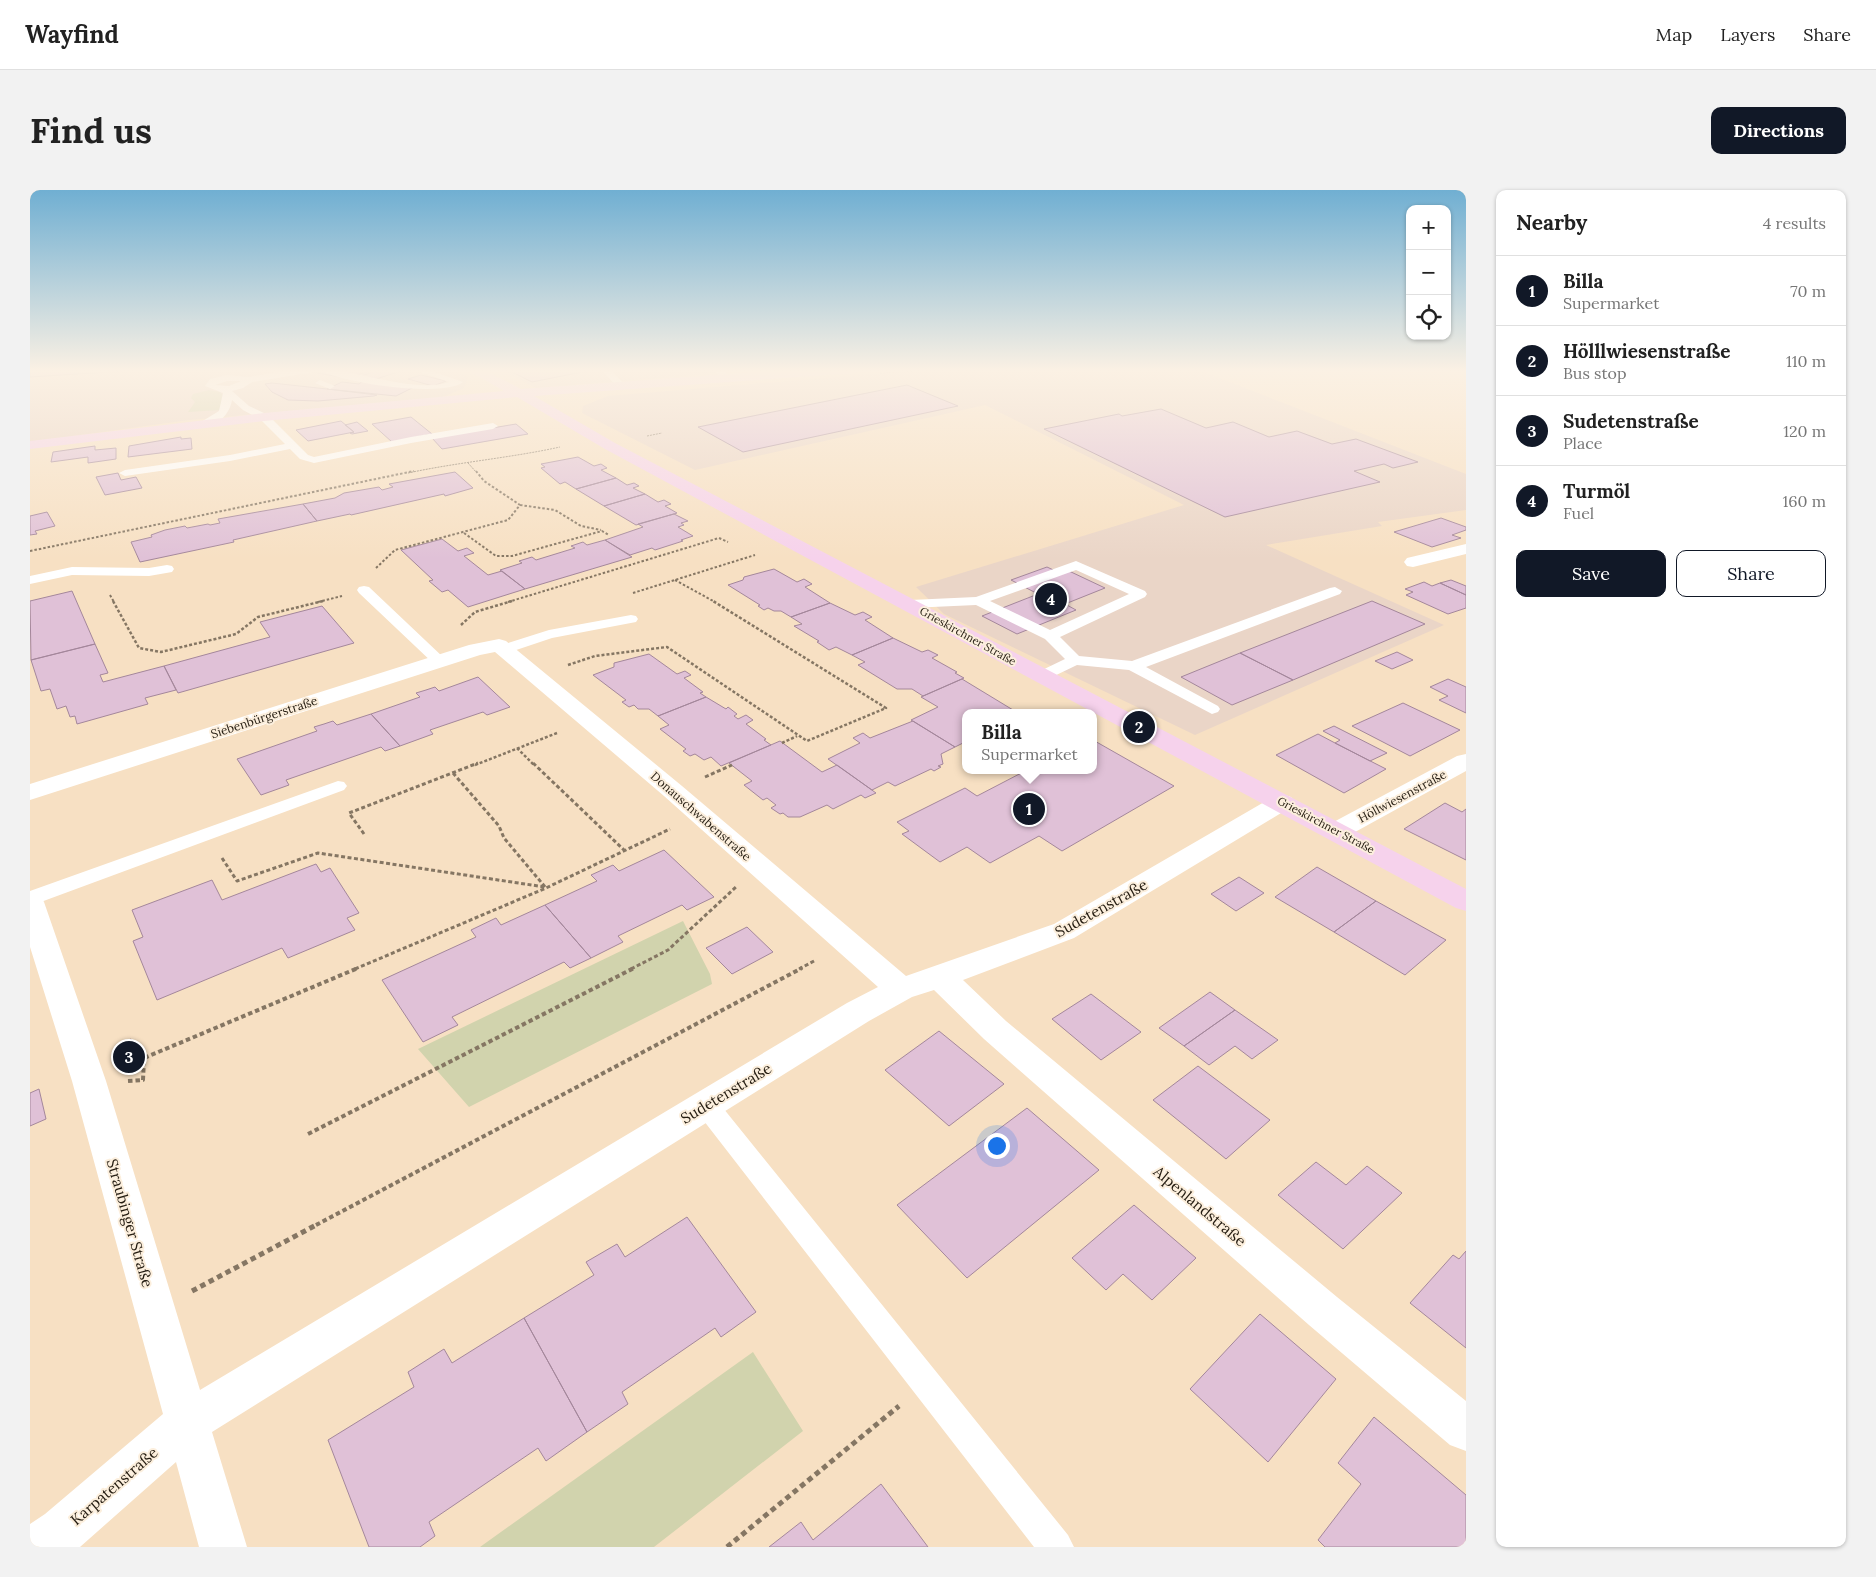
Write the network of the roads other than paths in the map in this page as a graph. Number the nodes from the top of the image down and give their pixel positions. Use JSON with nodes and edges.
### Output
{"nodes":[{"id":1,"x":136,"y":432,"type":"edge"},
{"id":2,"x":284,"y":432,"type":"edge"},
{"id":3,"x":456,"y":432,"type":"edge"},
{"id":4,"x":587,"y":432,"type":"edge"},
{"id":5,"x":30,"y":445,"type":"edge"},
{"id":6,"x":293,"y":445,"type":"junction"},
{"id":7,"x":125,"y":473,"type":"dead end"},
{"id":8,"x":1466,"y":549,"type":"edge"},
{"id":9,"x":1413,"y":562,"type":"dead end"},
{"id":10,"x":167,"y":569,"type":"dead end"},
{"id":11,"x":30,"y":580,"type":"edge"},
{"id":12,"x":1335,"y":591,"type":"dead end"},
{"id":13,"x":357,"y":592,"type":"road end"},
{"id":14,"x":978,"y":601,"type":"junction"},
{"id":15,"x":910,"y":604,"type":"junction"},
{"id":16,"x":631,"y":619,"type":"dead end"},
{"id":17,"x":1050,"y":636,"type":"junction"},
{"id":18,"x":493,"y":648,"type":"junction"},
{"id":19,"x":1075,"y":660,"type":"junction"},
{"id":20,"x":438,"y":661,"type":"junction"},
{"id":21,"x":1133,"y":666,"type":"junction"},
{"id":22,"x":1042,"y":676,"type":"junction"},
{"id":23,"x":1212,"y":709,"type":"dead end"},
{"id":24,"x":1466,"y":761,"type":"edge"},
{"id":25,"x":338,"y":786,"type":"dead end"},
{"id":26,"x":30,"y":792,"type":"edge"},
{"id":27,"x":1282,"y":802,"type":"junction"},
{"id":28,"x":1337,"y":831,"type":"junction"},
{"id":29,"x":30,"y":900,"type":"edge"},
{"id":30,"x":1466,"y":901,"type":"edge"},
{"id":31,"x":940,"y":977,"type":"junction"},
{"id":32,"x":901,"y":989,"type":"junction"},
{"id":33,"x":706,"y":1105,"type":"junction"},
{"id":34,"x":188,"y":1422,"type":"junction"},
{"id":35,"x":1466,"y":1429,"type":"edge"},
{"id":36,"x":38,"y":1547,"type":"edge"},
{"id":37,"x":223,"y":1547,"type":"edge"},
{"id":38,"x":1056,"y":1547,"type":"edge"}],
"edges":[{"from":1,"to":5,"type":"main road"},
{"from":2,"to":6,"type":"lane"},
{"from":3,"to":6,"type":"lane"},
{"from":4,"to":15,"type":"main road","name":"Grieskirchner Straße"},
{"from":6,"to":7,"type":"lane"},
{"from":8,"to":9,"type":"street"},
{"from":10,"to":11,"type":"lane"},
{"from":12,"to":21,"type":"lane"},
{"from":13,"to":20,"type":"lane"},
{"from":14,"to":15,"type":"lane"},
{"from":14,"to":17,"type":"lane"},
{"from":14,"to":17,"type":"lane"},
{"from":15,"to":22,"type":"main road","name":"Grieskirchner Straße"},
{"from":16,"to":18,"type":"lane"},
{"from":17,"to":19,"type":"lane"},
{"from":18,"to":20,"type":"street","name":"Siebenbürgerstraße"},
{"from":18,"to":32,"type":"street","name":"Donauschwabenstraße"},
{"from":19,"to":21,"type":"lane"},
{"from":19,"to":22,"type":"lane"},
{"from":20,"to":26,"type":"street","name":"Siebenbürgerstraße"},
{"from":21,"to":23,"type":"lane"},
{"from":22,"to":27,"type":"main road","name":"Grieskirchner Straße"},
{"from":24,"to":28,"type":"street","name":"Höllwiesenstraße"},
{"from":25,"to":29,"type":"lane"},
{"from":27,"to":28,"type":"main road","name":"Grieskirchner Straße"},
{"from":27,"to":31,"type":"street","name":"Sudetenstraße"},
{"from":28,"to":30,"type":"main road","name":"Grieskirchner Straße"},
{"from":29,"to":34,"type":"street","name":"Straubinger Straße"},
{"from":31,"to":32,"type":"street","name":"Sudetenstraße"},
{"from":31,"to":35,"type":"street","name":"Alpenlandstraße"},
{"from":32,"to":33,"type":"street","name":"Sudetenstraße"},
{"from":33,"to":34,"type":"street","name":"Sudetenstraße"},
{"from":33,"to":38,"type":"lane"},
{"from":34,"to":36,"type":"street","name":"Karpatenstraße"},
{"from":34,"to":37,"type":"street","name":"Straubinger Straße"}]}
